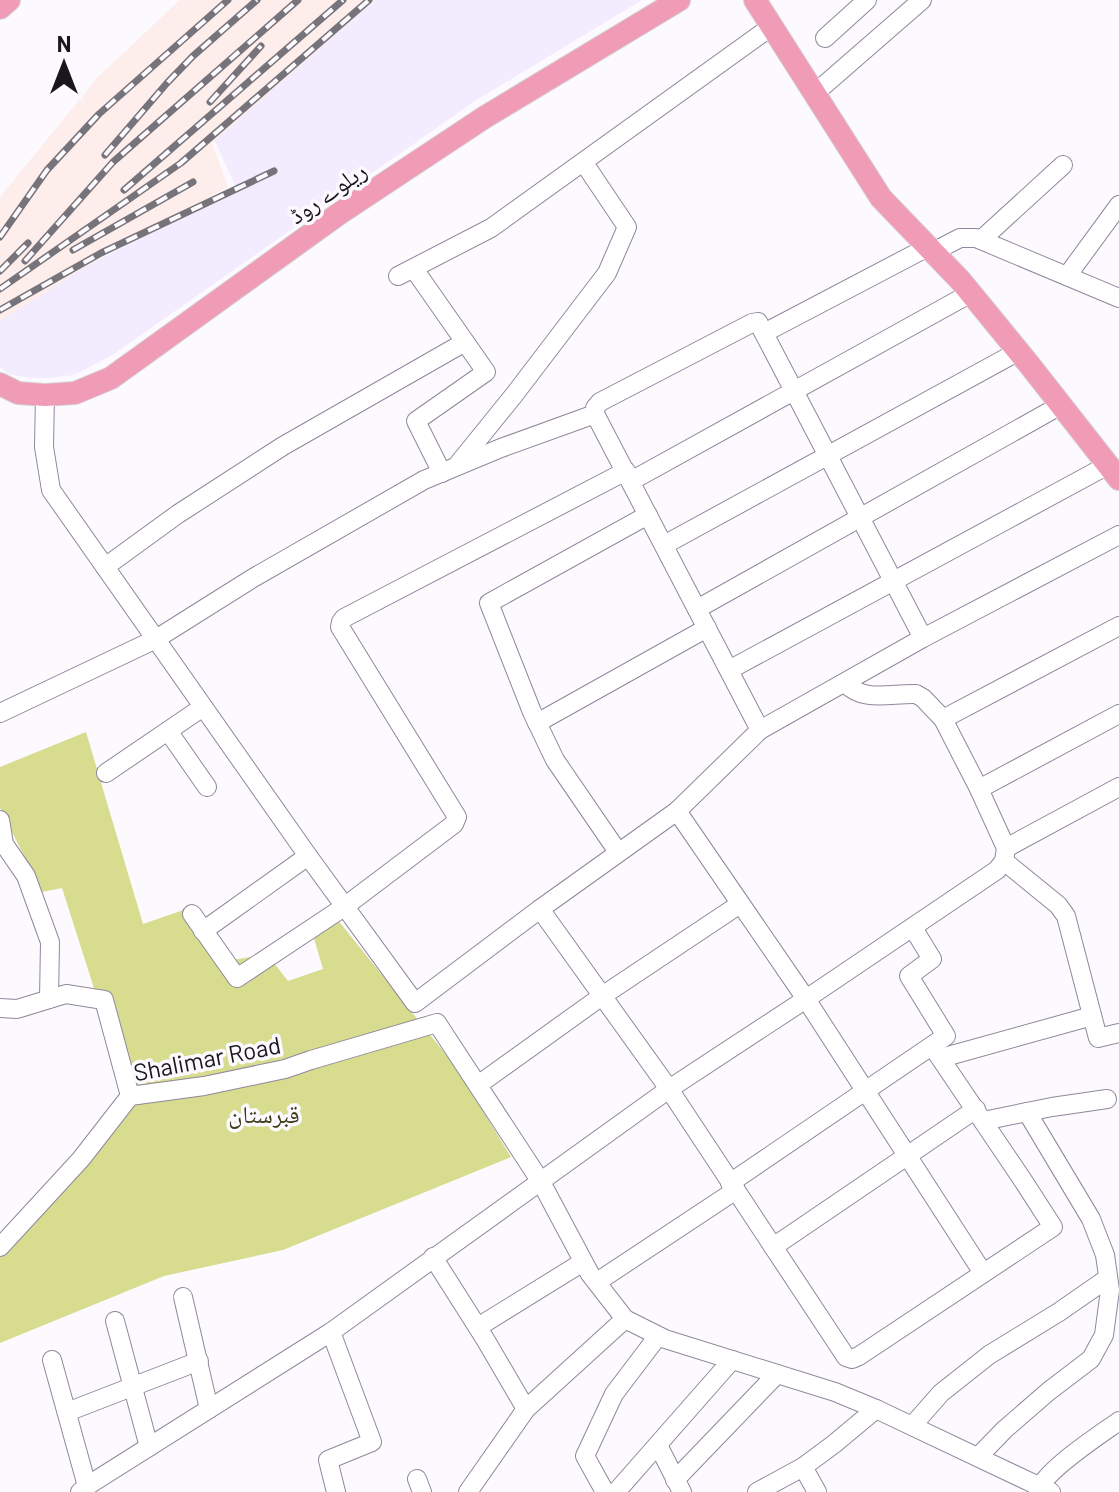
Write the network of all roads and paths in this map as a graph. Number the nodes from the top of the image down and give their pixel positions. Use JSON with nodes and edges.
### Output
{"nodes":[{"id":1,"x":9,"y":0,"type":"edge"},
{"id":2,"x":679,"y":0,"type":"edge"},
{"id":3,"x":755,"y":0,"type":"edge"},
{"id":4,"x":867,"y":0,"type":"edge"},
{"id":5,"x":914,"y":2,"type":"edge"},
{"id":6,"x":0,"y":8,"type":"edge"},
{"id":7,"x":772,"y":26,"type":"junction"},
{"id":8,"x":825,"y":38,"type":"dead end"},
{"id":9,"x":814,"y":94,"type":"junction"},
{"id":10,"x":584,"y":163,"type":"junction"},
{"id":11,"x":1063,"y":165,"type":"dead end"},
{"id":12,"x":1119,"y":205,"type":"edge"},
{"id":13,"x":981,"y":240,"type":"junction"},
{"id":14,"x":930,"y":250,"type":"junction"},
{"id":15,"x":1067,"y":276,"type":"junction"},
{"id":16,"x":971,"y":293,"type":"junction"},
{"id":17,"x":1119,"y":298,"type":"edge"},
{"id":18,"x":764,"y":333,"type":"junction"},
{"id":19,"x":465,"y":342,"type":"junction"},
{"id":20,"x":1019,"y":351,"type":"junction"},
{"id":21,"x":0,"y":384,"type":"edge"},
{"id":22,"x":794,"y":391,"type":"junction"},
{"id":23,"x":45,"y":395,"type":"junction"},
{"id":24,"x":1061,"y":405,"type":"junction"},
{"id":25,"x":595,"y":414,"type":"junction"},
{"id":26,"x":828,"y":456,"type":"junction"},
{"id":27,"x":449,"y":470,"type":"junction"},
{"id":28,"x":1114,"y":472,"type":"edge"},
{"id":29,"x":628,"y":476,"type":"junction"},
{"id":30,"x":648,"y":515,"type":"junction"},
{"id":31,"x":860,"y":518,"type":"junction"},
{"id":32,"x":1119,"y":535,"type":"edge"},
{"id":33,"x":664,"y":545,"type":"junction"},
{"id":34,"x":105,"y":567,"type":"junction"},
{"id":35,"x":893,"y":581,"type":"junction"},
{"id":36,"x":697,"y":609,"type":"junction"},
{"id":37,"x":1119,"y":626,"type":"edge"},
{"id":38,"x":707,"y":628,"type":"junction"},
{"id":39,"x":923,"y":638,"type":"junction"},
{"id":40,"x":156,"y":639,"type":"junction"},
{"id":41,"x":729,"y":670,"type":"junction"},
{"id":42,"x":845,"y":683,"type":"junction"},
{"id":43,"x":203,"y":707,"type":"junction"},
{"id":44,"x":0,"y":713,"type":"edge"},
{"id":45,"x":1119,"y":714,"type":"edge"},
{"id":46,"x":943,"y":719,"type":"junction"},
{"id":47,"x":537,"y":723,"type":"junction"},
{"id":48,"x":760,"y":730,"type":"junction"},
{"id":49,"x":168,"y":731,"type":"junction"},
{"id":50,"x":106,"y":773,"type":"dead end"},
{"id":51,"x":207,"y":787,"type":"dead end"},
{"id":52,"x":1119,"y":787,"type":"edge"},
{"id":53,"x":979,"y":789,"type":"junction"},
{"id":54,"x":677,"y":811,"type":"junction"},
{"id":55,"x":0,"y":820,"type":"edge"},
{"id":56,"x":618,"y":852,"type":"junction"},
{"id":57,"x":1005,"y":855,"type":"junction"},
{"id":58,"x":308,"y":856,"type":"junction"},
{"id":59,"x":740,"y":904,"type":"junction"},
{"id":60,"x":344,"y":907,"type":"junction"},
{"id":61,"x":540,"y":909,"type":"junction"},
{"id":62,"x":192,"y":914,"type":"dead end"},
{"id":63,"x":913,"y":928,"type":"junction"},
{"id":64,"x":203,"y":931,"type":"junction"},
{"id":65,"x":602,"y":996,"type":"junction"},
{"id":66,"x":49,"y":999,"type":"junction"},
{"id":67,"x":806,"y":999,"type":"junction"},
{"id":68,"x":0,"y":1008,"type":"edge"},
{"id":69,"x":1092,"y":1016,"type":"junction"},
{"id":70,"x":1119,"y":1033,"type":"edge"},
{"id":71,"x":936,"y":1052,"type":"junction"},
{"id":72,"x":478,"y":1085,"type":"junction"},
{"id":73,"x":669,"y":1089,"type":"junction"},
{"id":74,"x":866,"y":1091,"type":"junction"},
{"id":75,"x":130,"y":1096,"type":"junction"},
{"id":76,"x":1107,"y":1099,"type":"dead end"},
{"id":77,"x":1027,"y":1112,"type":"junction"},
{"id":78,"x":980,"y":1115,"type":"junction"},
{"id":79,"x":907,"y":1155,"type":"junction"},
{"id":80,"x":541,"y":1182,"type":"junction"},
{"id":81,"x":733,"y":1186,"type":"junction"},
{"id":82,"x":0,"y":1247,"type":"edge"},
{"id":83,"x":773,"y":1247,"type":"junction"},
{"id":84,"x":433,"y":1257,"type":"junction"},
{"id":85,"x":583,"y":1262,"type":"junction"},
{"id":86,"x":983,"y":1273,"type":"junction"},
{"id":87,"x":1108,"y":1278,"type":"junction"},
{"id":88,"x":597,"y":1282,"type":"junction"},
{"id":89,"x":183,"y":1297,"type":"dead end"},
{"id":90,"x":625,"y":1319,"type":"junction"},
{"id":91,"x":115,"y":1321,"type":"dead end"},
{"id":92,"x":478,"y":1327,"type":"junction"},
{"id":93,"x":331,"y":1332,"type":"junction"},
{"id":94,"x":658,"y":1336,"type":"junction"},
{"id":95,"x":52,"y":1360,"type":"dead end"},
{"id":96,"x":732,"y":1360,"type":"junction"},
{"id":97,"x":199,"y":1361,"type":"junction"},
{"id":98,"x":777,"y":1374,"type":"junction"},
{"id":99,"x":133,"y":1386,"type":"junction"},
{"id":100,"x":209,"y":1409,"type":"junction"},
{"id":101,"x":526,"y":1409,"type":"junction"},
{"id":102,"x":876,"y":1409,"type":"junction"},
{"id":103,"x":67,"y":1412,"type":"junction"},
{"id":104,"x":912,"y":1426,"type":"junction"},
{"id":105,"x":1115,"y":1430,"type":"edge"},
{"id":106,"x":658,"y":1445,"type":"junction"},
{"id":107,"x":149,"y":1447,"type":"junction"},
{"id":108,"x":978,"y":1457,"type":"junction"},
{"id":109,"x":803,"y":1467,"type":"junction"},
{"id":110,"x":678,"y":1486,"type":"edge"},
{"id":111,"x":83,"y":1489,"type":"edge"},
{"id":112,"x":1043,"y":1490,"type":"edge"},
{"id":113,"x":336,"y":1492,"type":"edge"},
{"id":114,"x":468,"y":1492,"type":"edge"},
{"id":115,"x":605,"y":1492,"type":"edge"},
{"id":116,"x":616,"y":1492,"type":"edge"},
{"id":117,"x":757,"y":1492,"type":"edge"},
{"id":118,"x":817,"y":1492,"type":"edge"}],
"edges":[{"from":1,"to":6,"type":"main road"},
{"from":2,"to":23,"type":"main road","name":"ریلوے روڈ"},
{"from":3,"to":7,"type":"main road"},
{"from":4,"to":8,"type":"street"},
{"from":5,"to":9,"type":"street"},
{"from":7,"to":9,"type":"main road"},
{"from":7,"to":10,"type":"street"},
{"from":9,"to":14,"type":"main road"},
{"from":10,"to":19,"type":"street"},
{"from":10,"to":27,"type":"street"},
{"from":11,"to":13,"type":"street"},
{"from":12,"to":15,"type":"street"},
{"from":13,"to":14,"type":"street"},
{"from":13,"to":15,"type":"street"},
{"from":14,"to":16,"type":"main road"},
{"from":14,"to":18,"type":"street"},
{"from":15,"to":17,"type":"street"},
{"from":16,"to":20,"type":"main road"},
{"from":16,"to":22,"type":"street"},
{"from":18,"to":22,"type":"street"},
{"from":18,"to":25,"type":"street"},
{"from":19,"to":27,"type":"street"},
{"from":19,"to":34,"type":"street"},
{"from":20,"to":24,"type":"main road"},
{"from":20,"to":26,"type":"street"},
{"from":21,"to":23,"type":"main road","name":"ریلوے روڈ"},
{"from":22,"to":26,"type":"street"},
{"from":22,"to":29,"type":"street"},
{"from":23,"to":34,"type":"street"},
{"from":24,"to":28,"type":"main road"},
{"from":24,"to":31,"type":"street"},
{"from":25,"to":27,"type":"street"},
{"from":25,"to":29,"type":"street"},
{"from":26,"to":31,"type":"street"},
{"from":26,"to":33,"type":"street"},
{"from":27,"to":40,"type":"street"},
{"from":28,"to":35,"type":"street"},
{"from":29,"to":30,"type":"street"},
{"from":29,"to":60,"type":"street"},
{"from":30,"to":33,"type":"street"},
{"from":30,"to":47,"type":"street"},
{"from":31,"to":35,"type":"street"},
{"from":31,"to":36,"type":"street"},
{"from":32,"to":39,"type":"street"},
{"from":33,"to":36,"type":"street"},
{"from":34,"to":40,"type":"street"},
{"from":35,"to":39,"type":"street"},
{"from":35,"to":41,"type":"street"},
{"from":36,"to":38,"type":"street"},
{"from":37,"to":46,"type":"street"},
{"from":38,"to":41,"type":"street"},
{"from":38,"to":47,"type":"street"},
{"from":39,"to":42,"type":"street"},
{"from":40,"to":43,"type":"street"},
{"from":40,"to":44,"type":"street"},
{"from":41,"to":48,"type":"street"},
{"from":42,"to":46,"type":"street"},
{"from":42,"to":48,"type":"street"},
{"from":43,"to":49,"type":"street"},
{"from":43,"to":58,"type":"street"},
{"from":45,"to":53,"type":"street"},
{"from":46,"to":53,"type":"street"},
{"from":47,"to":56,"type":"street"},
{"from":48,"to":54,"type":"street"},
{"from":49,"to":50,"type":"street"},
{"from":49,"to":51,"type":"street"},
{"from":52,"to":57,"type":"street"},
{"from":53,"to":57,"type":"street"},
{"from":54,"to":56,"type":"street"},
{"from":54,"to":59,"type":"street"},
{"from":55,"to":66,"type":"street"},
{"from":56,"to":61,"type":"street"},
{"from":57,"to":63,"type":"street"},
{"from":57,"to":69,"type":"street"},
{"from":58,"to":60,"type":"street"},
{"from":58,"to":64,"type":"street"},
{"from":59,"to":65,"type":"street"},
{"from":59,"to":67,"type":"street"},
{"from":60,"to":61,"type":"street"},
{"from":60,"to":64,"type":"street"},
{"from":61,"to":65,"type":"street"},
{"from":62,"to":64,"type":"street"},
{"from":63,"to":67,"type":"street"},
{"from":63,"to":71,"type":"street"},
{"from":65,"to":72,"type":"street"},
{"from":65,"to":73,"type":"street"},
{"from":66,"to":68,"type":"street"},
{"from":66,"to":75,"type":"street"},
{"from":67,"to":73,"type":"street"},
{"from":67,"to":74,"type":"street"},
{"from":69,"to":70,"type":"street"},
{"from":69,"to":71,"type":"street"},
{"from":71,"to":74,"type":"street"},
{"from":71,"to":78,"type":"street"},
{"from":72,"to":75,"type":"street","name":"Shalimar Road"},
{"from":72,"to":80,"type":"street"},
{"from":73,"to":80,"type":"street"},
{"from":73,"to":81,"type":"street"},
{"from":74,"to":79,"type":"street"},
{"from":74,"to":81,"type":"street"},
{"from":75,"to":82,"type":"street","name":"Shalimar Road"},
{"from":76,"to":77,"type":"street"},
{"from":77,"to":78,"type":"street"},
{"from":77,"to":87,"type":"street"},
{"from":78,"to":79,"type":"street"},
{"from":78,"to":86,"type":"street"},
{"from":79,"to":83,"type":"street"},
{"from":79,"to":86,"type":"street"},
{"from":80,"to":84,"type":"street"},
{"from":80,"to":85,"type":"street"},
{"from":81,"to":83,"type":"street"},
{"from":81,"to":88,"type":"street"},
{"from":83,"to":86,"type":"street"},
{"from":84,"to":92,"type":"street"},
{"from":84,"to":93,"type":"street"},
{"from":85,"to":88,"type":"street"},
{"from":85,"to":92,"type":"street"},
{"from":87,"to":104,"type":"street"},
{"from":87,"to":108,"type":"street"},
{"from":88,"to":90,"type":"street"},
{"from":89,"to":97,"type":"street"},
{"from":90,"to":94,"type":"street"},
{"from":90,"to":101,"type":"street"},
{"from":91,"to":99,"type":"street"},
{"from":92,"to":101,"type":"street"},
{"from":93,"to":100,"type":"street"},
{"from":93,"to":113,"type":"street"},
{"from":94,"to":96,"type":"street"},
{"from":94,"to":115,"type":"street"},
{"from":95,"to":103,"type":"street"},
{"from":96,"to":98,"type":"street"},
{"from":96,"to":106,"type":"street"},
{"from":97,"to":99,"type":"street"},
{"from":97,"to":100,"type":"street"},
{"from":98,"to":102,"type":"street"},
{"from":98,"to":110,"type":"street"},
{"from":99,"to":103,"type":"street"},
{"from":99,"to":107,"type":"street"},
{"from":100,"to":107,"type":"street"},
{"from":101,"to":114,"type":"street"},
{"from":102,"to":104,"type":"street"},
{"from":102,"to":109,"type":"street"},
{"from":103,"to":111,"type":"street"},
{"from":104,"to":108,"type":"street"},
{"from":105,"to":112,"type":"street"},
{"from":106,"to":110,"type":"street"},
{"from":106,"to":116,"type":"street"},
{"from":107,"to":111,"type":"street"},
{"from":108,"to":112,"type":"street"},
{"from":109,"to":117,"type":"street"},
{"from":109,"to":118,"type":"street"}]}
